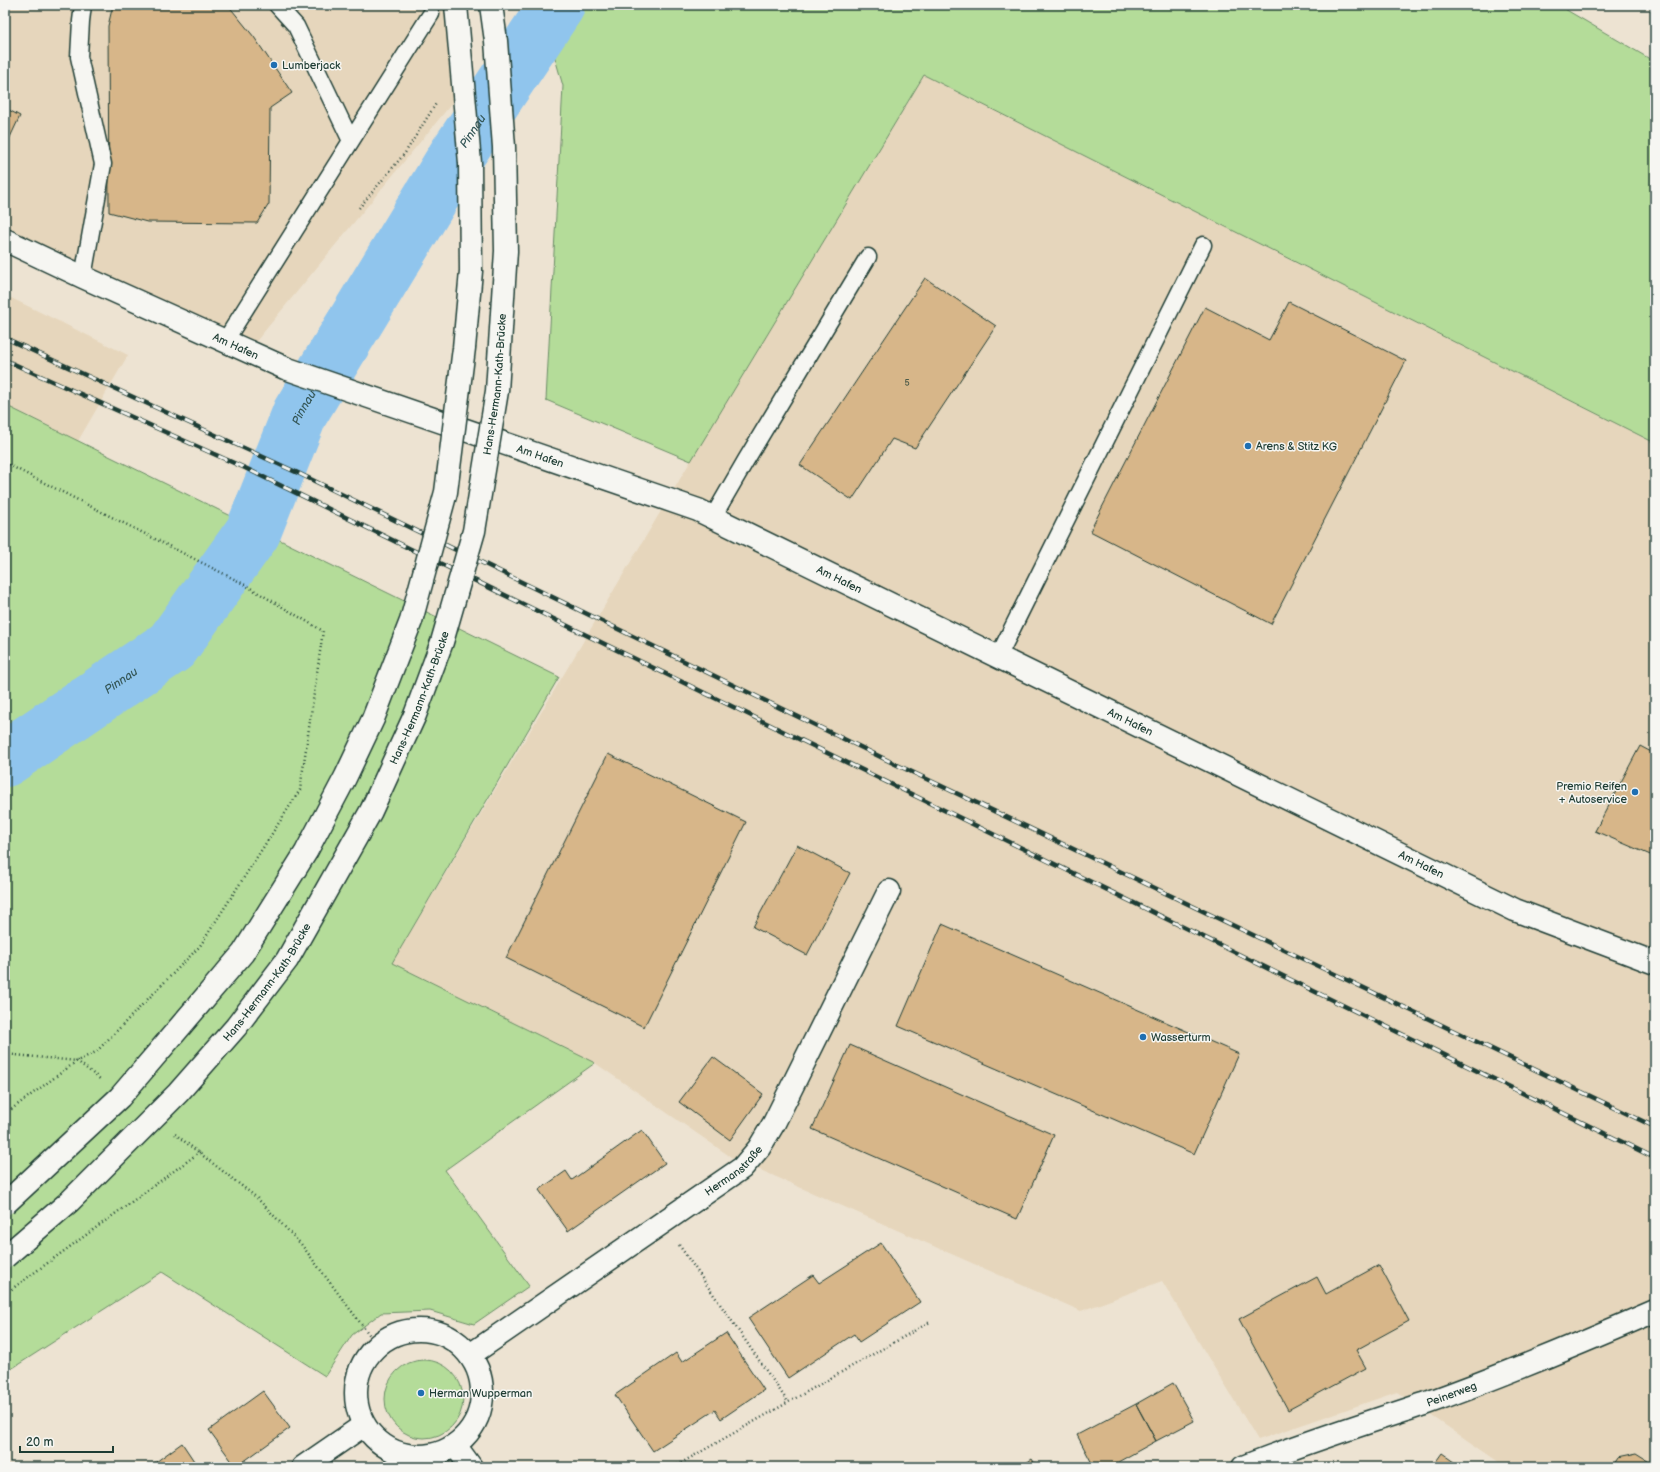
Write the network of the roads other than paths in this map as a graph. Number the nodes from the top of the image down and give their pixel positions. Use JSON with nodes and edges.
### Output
{"nodes":[{"id":1,"x":83,"y":5,"type":"edge"},
{"id":2,"x":277,"y":5,"type":"edge"},
{"id":3,"x":456,"y":5,"type":"edge"},
{"id":4,"x":491,"y":5,"type":"edge"},
{"id":5,"x":431,"y":14,"type":"dead end"},
{"id":6,"x":351,"y":141,"type":"junction"},
{"id":7,"x":5,"y":240,"type":"edge"},
{"id":8,"x":1203,"y":245,"type":"dead end"},
{"id":9,"x":868,"y":257,"type":"dead end"},
{"id":10,"x":83,"y":277,"type":"junction"},
{"id":11,"x":225,"y":341,"type":"junction"},
{"id":12,"x":713,"y":517,"type":"junction"},
{"id":13,"x":998,"y":657,"type":"junction"},
{"id":14,"x":889,"y":891,"type":"dead end"},
{"id":15,"x":1655,"y":963,"type":"edge"},
{"id":16,"x":5,"y":1204,"type":"edge"},
{"id":17,"x":5,"y":1257,"type":"edge"},
{"id":18,"x":1655,"y":1311,"type":"edge"},
{"id":19,"x":470,"y":1355,"type":"junction"},
{"id":20,"x":364,"y":1425,"type":"junction"},
{"id":21,"x":455,"y":1445,"type":"junction"},
{"id":22,"x":303,"y":1467,"type":"edge"},
{"id":23,"x":471,"y":1467,"type":"edge"},
{"id":24,"x":1243,"y":1467,"type":"edge"}],
"edges":[{"from":1,"to":10,"type":"lane"},
{"from":2,"to":6,"type":"lane"},
{"from":3,"to":16,"type":"street","bridge":true},
{"from":4,"to":17,"type":"street","name":"Hans-Hermann-Kath-Brücke","bridge":true},
{"from":5,"to":6,"type":"lane"},
{"from":6,"to":11,"type":"lane"},
{"from":7,"to":10,"type":"street","name":"Am Hafen"},
{"from":8,"to":13,"type":"lane"},
{"from":9,"to":12,"type":"lane"},
{"from":10,"to":11,"type":"street","name":"Am Hafen"},
{"from":11,"to":12,"type":"street","name":"Am Hafen"},
{"from":12,"to":13,"type":"street","name":"Am Hafen"},
{"from":13,"to":15,"type":"street","name":"Am Hafen"},
{"from":14,"to":19,"type":"street","name":"Hermanstraße"},
{"from":18,"to":24,"type":"street","name":"Peinerweg"},
{"from":19,"to":20,"type":"street"},
{"from":19,"to":21,"type":"street"},
{"from":20,"to":21,"type":"street"},
{"from":20,"to":22,"type":"street"},
{"from":21,"to":23,"type":"street"}]}
